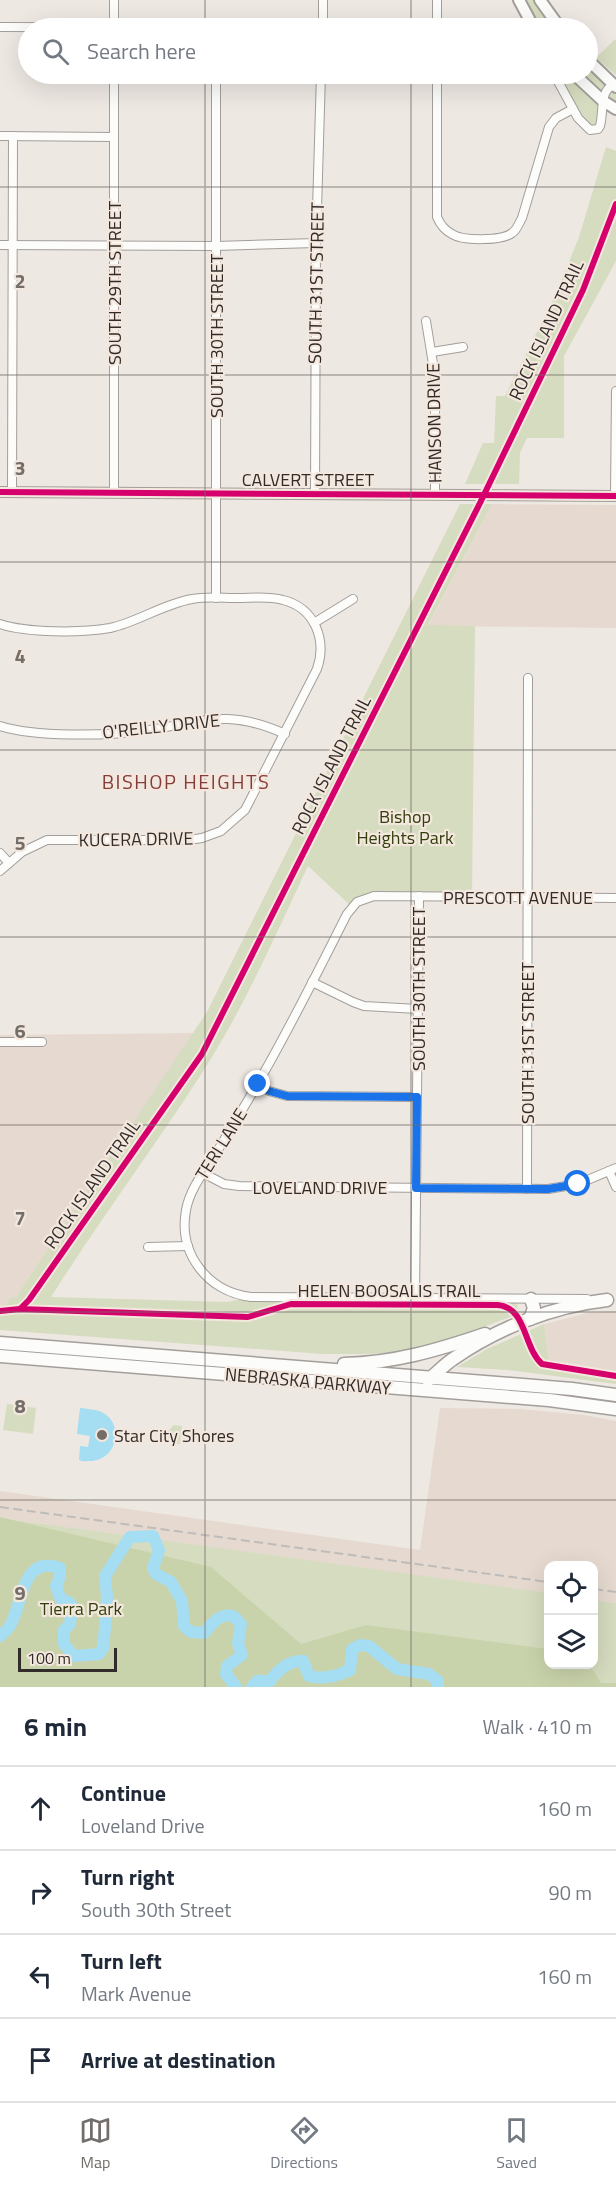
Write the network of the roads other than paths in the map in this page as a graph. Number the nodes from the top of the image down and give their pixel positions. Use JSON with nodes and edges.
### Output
{"nodes":[{"id":1,"x":114,"y":0,"type":"edge"},
{"id":2,"x":323,"y":0,"type":"edge"},
{"id":3,"x":437,"y":0,"type":"edge"},
{"id":4,"x":519,"y":0,"type":"edge"},
{"id":5,"x":540,"y":0,"type":"edge"},
{"id":6,"x":114,"y":18,"type":"edge"},
{"id":7,"x":323,"y":18,"type":"edge"},
{"id":8,"x":437,"y":18,"type":"edge"},
{"id":9,"x":528,"y":18,"type":"edge"},
{"id":10,"x":553,"y":18,"type":"edge"},
{"id":11,"x":0,"y":27,"type":"edge"},
{"id":12,"x":18,"y":27,"type":"edge"},
{"id":13,"x":598,"y":70,"type":"edge"},
{"id":14,"x":114,"y":84,"type":"edge"},
{"id":15,"x":216,"y":84,"type":"edge"},
{"id":16,"x":321,"y":84,"type":"edge"},
{"id":17,"x":437,"y":84,"type":"edge"},
{"id":18,"x":559,"y":84,"type":"edge"},
{"id":19,"x":585,"y":84,"type":"edge"},
{"id":20,"x":615,"y":86,"type":"edge"},
{"id":21,"x":603,"y":101,"type":"junction"},
{"id":22,"x":573,"y":109,"type":"junction"},
{"id":23,"x":616,"y":109,"type":"edge"},
{"id":24,"x":0,"y":136,"type":"edge"},
{"id":25,"x":13,"y":136,"type":"junction"},
{"id":26,"x":114,"y":136,"type":"junction"},
{"id":27,"x":316,"y":243,"type":"junction"},
{"id":28,"x":0,"y":245,"type":"edge"},
{"id":29,"x":12,"y":245,"type":"junction"},
{"id":30,"x":114,"y":246,"type":"junction"},
{"id":31,"x":216,"y":246,"type":"junction"},
{"id":32,"x":426,"y":321,"type":"dead end"},
{"id":33,"x":463,"y":347,"type":"dead end"},
{"id":34,"x":432,"y":352,"type":"junction"},
{"id":35,"x":616,"y":391,"type":"edge"},
{"id":36,"x":0,"y":492,"type":"edge"},
{"id":37,"x":12,"y":492,"type":"junction"},
{"id":38,"x":114,"y":492,"type":"junction"},
{"id":39,"x":216,"y":493,"type":"junction"},
{"id":40,"x":315,"y":494,"type":"junction"},
{"id":41,"x":435,"y":495,"type":"junction"},
{"id":42,"x":616,"y":496,"type":"edge"},
{"id":43,"x":216,"y":598,"type":"junction"},
{"id":44,"x":353,"y":599,"type":"dead end"},
{"id":45,"x":314,"y":623,"type":"junction"},
{"id":46,"x":0,"y":624,"type":"edge"},
{"id":47,"x":528,"y":678,"type":"dead end"},
{"id":48,"x":0,"y":726,"type":"edge"},
{"id":49,"x":285,"y":735,"type":"junction"},
{"id":50,"x":0,"y":853,"type":"edge"},
{"id":51,"x":9,"y":863,"type":"junction"},
{"id":52,"x":0,"y":871,"type":"edge"},
{"id":53,"x":418,"y":896,"type":"junction"},
{"id":54,"x":528,"y":897,"type":"junction"},
{"id":55,"x":616,"y":898,"type":"edge"},
{"id":56,"x":352,"y":907,"type":"joint"},
{"id":57,"x":312,"y":982,"type":"junction"},
{"id":58,"x":418,"y":1009,"type":"junction"},
{"id":59,"x":0,"y":1042,"type":"edge"},
{"id":60,"x":42,"y":1042,"type":"dead end"},
{"id":61,"x":258,"y":1084,"type":"junction"},
{"id":62,"x":417,"y":1097,"type":"junction"},
{"id":63,"x":612,"y":1170,"type":"edge"},
{"id":64,"x":203,"y":1173,"type":"junction"},
{"id":65,"x":616,"y":1187,"type":"edge"},
{"id":66,"x":416,"y":1188,"type":"junction"},
{"id":67,"x":527,"y":1189,"type":"junction"},
{"id":68,"x":188,"y":1246,"type":"junction"},
{"id":69,"x":148,"y":1247,"type":"dead end"},
{"id":70,"x":416,"y":1298,"type":"junction"},
{"id":71,"x":531,"y":1299,"type":"junction"},
{"id":72,"x":612,"y":1300,"type":"edge"},
{"id":73,"x":525,"y":1321,"type":"junction"},
{"id":74,"x":0,"y":1343,"type":"edge"},
{"id":75,"x":0,"y":1356,"type":"edge"},
{"id":76,"x":268,"y":1364,"type":"junction"},
{"id":77,"x":431,"y":1378,"type":"junction"},
{"id":78,"x":359,"y":1385,"type":"junction"},
{"id":79,"x":616,"y":1395,"type":"edge"},
{"id":80,"x":616,"y":1409,"type":"edge"}],
"edges":[{"from":1,"to":6,"type":"street"},
{"from":2,"to":7,"type":"street"},
{"from":3,"to":8,"type":"street"},
{"from":4,"to":9,"type":"main road"},
{"from":5,"to":10,"type":"main road"},
{"from":11,"to":12,"type":"street"},
{"from":13,"to":20,"type":"main road"},
{"from":14,"to":26,"type":"street","name":"SOUTH 29TH STREET"},
{"from":15,"to":31,"type":"street","name":"SOUTH 30TH STREET"},
{"from":16,"to":27,"type":"street","name":"SOUTH 31ST STREET"},
{"from":17,"to":22,"type":"street"},
{"from":18,"to":22,"type":"street"},
{"from":19,"to":21,"type":"main road"},
{"from":20,"to":21,"type":"street"},
{"from":21,"to":22,"type":"street"},
{"from":21,"to":23,"type":"main road"},
{"from":24,"to":25,"type":"street"},
{"from":25,"to":26,"type":"street"},
{"from":25,"to":29,"type":"street"},
{"from":26,"to":30,"type":"street","name":"SOUTH 29TH STREET"},
{"from":27,"to":31,"type":"street"},
{"from":27,"to":40,"type":"street","name":"SOUTH 31ST STREET"},
{"from":28,"to":29,"type":"street"},
{"from":29,"to":30,"type":"street"},
{"from":29,"to":37,"type":"street"},
{"from":30,"to":31,"type":"street"},
{"from":30,"to":38,"type":"street","name":"SOUTH 29TH STREET"},
{"from":31,"to":39,"type":"street","name":"SOUTH 30TH STREET"},
{"from":32,"to":34,"type":"street","name":"HANSON DRIVE"},
{"from":33,"to":34,"type":"street"},
{"from":34,"to":41,"type":"street","name":"HANSON DRIVE"},
{"from":35,"to":42,"type":"street"},
{"from":36,"to":37,"type":"street","name":"CALVERT STREET"},
{"from":37,"to":38,"type":"street","name":"CALVERT STREET"},
{"from":38,"to":39,"type":"street","name":"CALVERT STREET"},
{"from":39,"to":40,"type":"street","name":"CALVERT STREET"},
{"from":39,"to":43,"type":"street","name":"SOUTH 30TH STREET"},
{"from":40,"to":41,"type":"street","name":"CALVERT STREET"},
{"from":41,"to":42,"type":"street","name":"CALVERT STREET"},
{"from":43,"to":45,"type":"street"},
{"from":43,"to":46,"type":"street"},
{"from":44,"to":45,"type":"street"},
{"from":45,"to":49,"type":"street","name":"KUCERA DRIVE"},
{"from":47,"to":54,"type":"street","name":"SOUTH 31ST STREET"},
{"from":48,"to":49,"type":"street","name":"O'REILLY DRIVE"},
{"from":49,"to":51,"type":"street","name":"KUCERA DRIVE"},
{"from":50,"to":51,"type":"street"},
{"from":51,"to":52,"type":"street","name":"KUCERA DRIVE"},
{"from":53,"to":54,"type":"street","name":"PRESCOTT AVENUE"},
{"from":53,"to":56,"type":"street","name":"PRESCOTT AVENUE"},
{"from":53,"to":58,"type":"street","name":"SOUTH 30TH STREET"},
{"from":54,"to":55,"type":"street","name":"PRESCOTT AVENUE"},
{"from":54,"to":67,"type":"street","name":"SOUTH 31ST STREET"},
{"from":56,"to":57,"type":"street","name":"TERI LANE"},
{"from":57,"to":58,"type":"street"},
{"from":57,"to":61,"type":"street","name":"TERI LANE"},
{"from":58,"to":62,"type":"street","name":"SOUTH 30TH STREET"},
{"from":59,"to":60,"type":"street"},
{"from":61,"to":62,"type":"street"},
{"from":61,"to":64,"type":"street","name":"TERI LANE"},
{"from":62,"to":66,"type":"street","name":"SOUTH 30TH STREET"},
{"from":63,"to":65,"type":"street"},
{"from":63,"to":67,"type":"street","name":"LOVELAND DRIVE"},
{"from":64,"to":66,"type":"street","name":"LOVELAND DRIVE"},
{"from":64,"to":68,"type":"street","name":"TERI LANE"},
{"from":66,"to":67,"type":"street","name":"LOVELAND DRIVE"},
{"from":66,"to":70,"type":"street","name":"SOUTH 30TH STREET"},
{"from":68,"to":69,"type":"street"},
{"from":68,"to":70,"type":"street","name":"TERI LANE"},
{"from":70,"to":71,"type":"street","name":"TERI LANE"},
{"from":71,"to":72,"type":"street","name":"TERI LANE"},
{"from":71,"to":73,"type":"main road"},
{"from":72,"to":73,"type":"main road"},
{"from":73,"to":76,"type":"main road"},
{"from":73,"to":77,"type":"main road"},
{"from":74,"to":76,"type":"main road","name":"NEBRASKA PARKWAY"},
{"from":75,"to":78,"type":"main road","name":"NEBRASKA PARKWAY"},
{"from":76,"to":77,"type":"main road","name":"NEBRASKA PARKWAY"},
{"from":77,"to":78,"type":"main road"},
{"from":77,"to":79,"type":"main road","name":"NEBRASKA PARKWAY"},
{"from":78,"to":80,"type":"main road","name":"NEBRASKA PARKWAY"}]}
